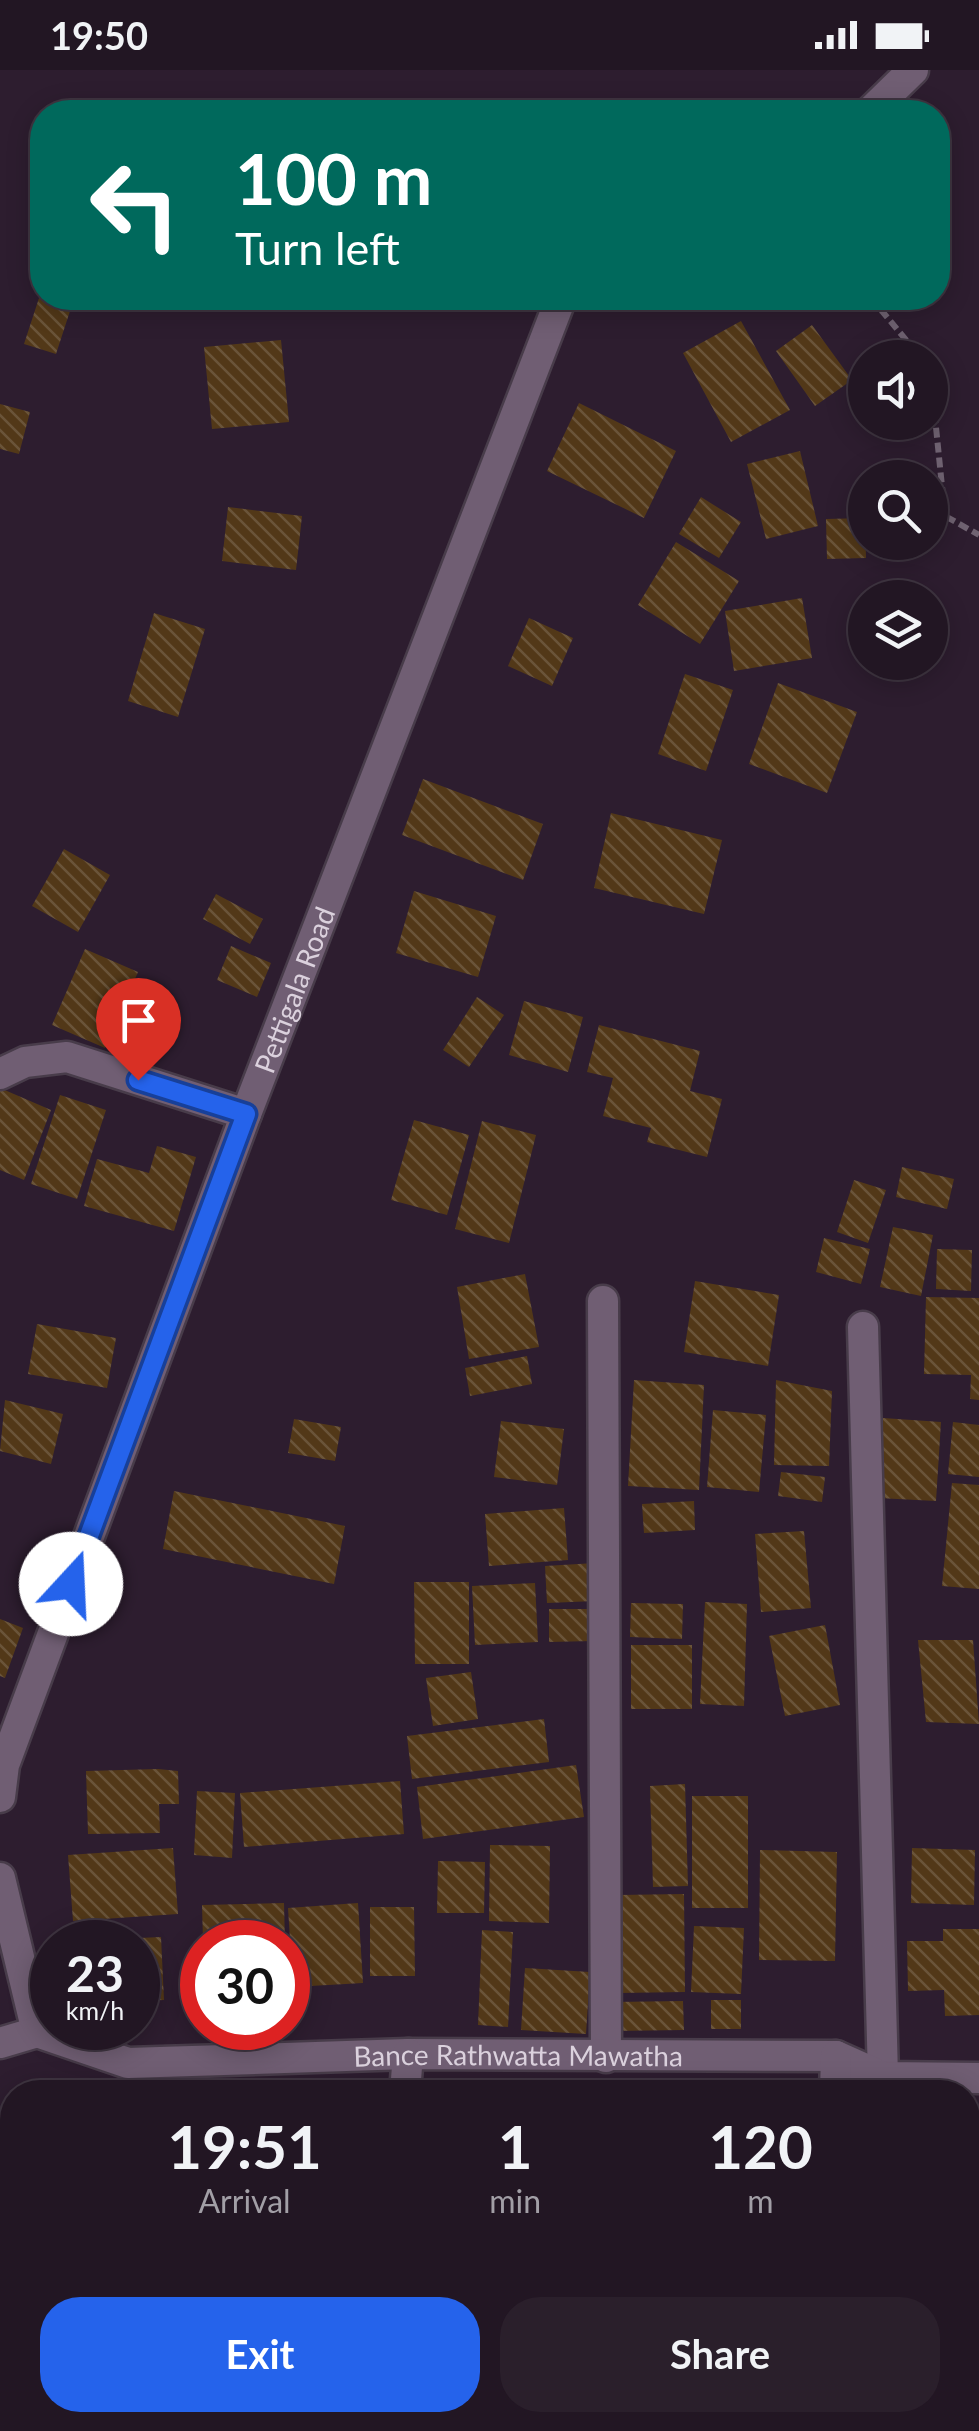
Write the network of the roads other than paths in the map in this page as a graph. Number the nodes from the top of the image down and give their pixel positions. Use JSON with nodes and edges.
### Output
{"nodes":[{"id":1,"x":913,"y":70,"type":"edge"},
{"id":2,"x":882,"y":100,"type":"edge"},
{"id":3,"x":555,"y":310,"type":"edge"},
{"id":4,"x":0,"y":1074,"type":"edge"},
{"id":5,"x":246,"y":1114,"type":"junction"},
{"id":6,"x":603,"y":1301,"type":"dead end"},
{"id":7,"x":863,"y":1327,"type":"dead end"},
{"id":8,"x":0,"y":1797,"type":"edge"},
{"id":9,"x":0,"y":1878,"type":"edge"},
{"id":10,"x":30,"y":2000,"type":"edge"},
{"id":11,"x":30,"y":2034,"type":"edge"},
{"id":12,"x":0,"y":2043,"type":"edge"},
{"id":13,"x":74,"y":2050,"type":"edge"},
{"id":14,"x":408,"y":2054,"type":"junction"},
{"id":15,"x":836,"y":2056,"type":"junction"},
{"id":16,"x":606,"y":2057,"type":"junction"},
{"id":17,"x":130,"y":2078,"type":"edge"},
{"id":18,"x":883,"y":2078,"type":"junction"},
{"id":19,"x":979,"y":2078,"type":"edge"},
{"id":20,"x":406,"y":2080,"type":"edge"},
{"id":21,"x":835,"y":2080,"type":"edge"}],
"edges":[{"from":1,"to":2,"type":"street"},
{"from":3,"to":5,"type":"street","name":"Pettigala Road"},
{"from":4,"to":5,"type":"street"},
{"from":5,"to":8,"type":"street","name":"Pettigala Road"},
{"from":6,"to":16,"type":"street"},
{"from":7,"to":18,"type":"street"},
{"from":9,"to":10,"type":"street"},
{"from":11,"to":12,"type":"street"},
{"from":13,"to":17,"type":"street","name":"Bance Rathwatta Mawatha"},
{"from":14,"to":16,"type":"street","name":"Bance Rathwatta Mawatha"},
{"from":14,"to":17,"type":"street","name":"Bance Rathwatta Mawatha"},
{"from":14,"to":20,"type":"street"},
{"from":15,"to":16,"type":"street","name":"Bance Rathwatta Mawatha"},
{"from":15,"to":18,"type":"street","name":"Bance Rathwatta Mawatha"},
{"from":15,"to":21,"type":"street"},
{"from":18,"to":19,"type":"street","name":"Bance Rathwatta Mawatha"}]}
